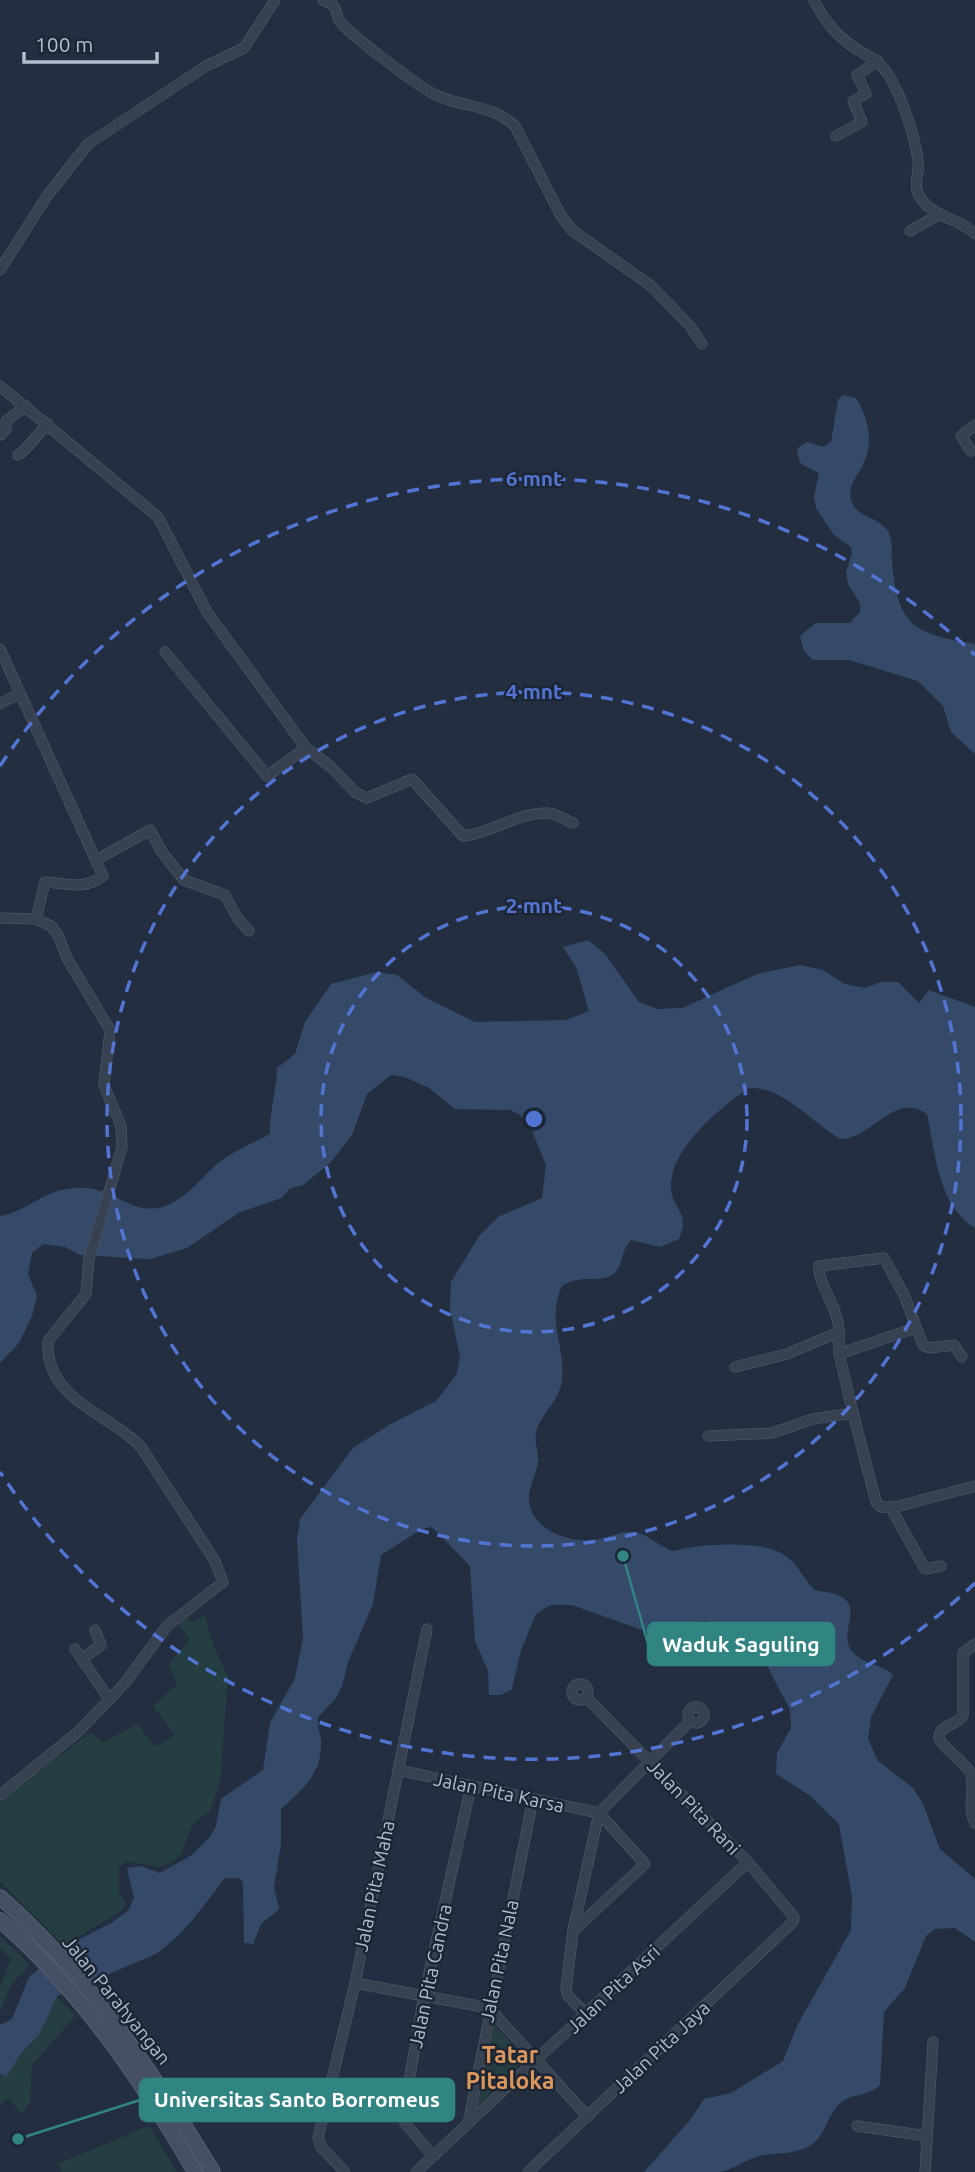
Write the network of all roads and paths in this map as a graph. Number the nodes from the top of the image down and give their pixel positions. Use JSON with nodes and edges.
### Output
{"nodes":[{"id":1,"x":275,"y":0,"type":"edge"},
{"id":2,"x":323,"y":0,"type":"edge"},
{"id":3,"x":814,"y":0,"type":"edge"},
{"id":4,"x":878,"y":61,"type":"junction"},
{"id":5,"x":836,"y":136,"type":"dead end"},
{"id":6,"x":940,"y":214,"type":"junction"},
{"id":7,"x":910,"y":231,"type":"dead end"},
{"id":8,"x":975,"y":234,"type":"edge"},
{"id":9,"x":0,"y":270,"type":"edge"},
{"id":10,"x":702,"y":344,"type":"dead end"},
{"id":11,"x":0,"y":386,"type":"edge"},
{"id":12,"x":26,"y":406,"type":"junction"},
{"id":13,"x":48,"y":424,"type":"junction"},
{"id":14,"x":975,"y":425,"type":"edge"},
{"id":15,"x":0,"y":435,"type":"edge"},
{"id":16,"x":971,"y":451,"type":"dead end"},
{"id":17,"x":18,"y":455,"type":"dead end"},
{"id":18,"x":0,"y":649,"type":"edge"},
{"id":19,"x":165,"y":652,"type":"dead end"},
{"id":20,"x":20,"y":693,"type":"junction"},
{"id":21,"x":0,"y":704,"type":"edge"},
{"id":22,"x":306,"y":748,"type":"junction"},
{"id":23,"x":573,"y":824,"type":"dead end"},
{"id":24,"x":97,"y":859,"type":"junction"},
{"id":25,"x":0,"y":918,"type":"edge"},
{"id":26,"x":36,"y":919,"type":"junction"},
{"id":27,"x":249,"y":931,"type":"dead end"},
{"id":28,"x":915,"y":1328,"type":"junction"},
{"id":29,"x":839,"y":1332,"type":"junction"},
{"id":30,"x":839,"y":1354,"type":"junction"},
{"id":31,"x":962,"y":1357,"type":"dead end"},
{"id":32,"x":735,"y":1367,"type":"dead end"},
{"id":33,"x":853,"y":1413,"type":"junction"},
{"id":34,"x":708,"y":1436,"type":"dead end"},
{"id":35,"x":975,"y":1486,"type":"edge"},
{"id":36,"x":891,"y":1508,"type":"junction"},
{"id":37,"x":941,"y":1566,"type":"dead end"},
{"id":38,"x":427,"y":1629,"type":"dead end"},
{"id":39,"x":95,"y":1630,"type":"dead end"},
{"id":40,"x":975,"y":1644,"type":"edge"},
{"id":41,"x":75,"y":1649,"type":"dead end"},
{"id":42,"x":82,"y":1658,"type":"junction"},
{"id":43,"x":586,"y":1697,"type":"dead end"},
{"id":44,"x":108,"y":1699,"type":"junction"},
{"id":45,"x":690,"y":1721,"type":"dead end"},
{"id":46,"x":651,"y":1762,"type":"junction"},
{"id":47,"x":398,"y":1770,"type":"junction"},
{"id":48,"x":471,"y":1786,"type":"junction"},
{"id":49,"x":0,"y":1795,"type":"edge"},
{"id":50,"x":533,"y":1799,"type":"junction"},
{"id":51,"x":599,"y":1813,"type":"junction"},
{"id":52,"x":975,"y":1823,"type":"edge"},
{"id":53,"x":748,"y":1862,"type":"junction"},
{"id":54,"x":0,"y":1897,"type":"edge"},
{"id":55,"x":0,"y":1920,"type":"edge"},
{"id":56,"x":793,"y":1922,"type":"joint"},
{"id":57,"x":573,"y":1931,"type":"junction"},
{"id":58,"x":32,"y":1939,"type":"junction"},
{"id":59,"x":355,"y":1983,"type":"junction"},
{"id":60,"x":424,"y":1996,"type":"junction"},
{"id":61,"x":489,"y":2008,"type":"junction"},
{"id":62,"x":94,"y":2009,"type":"junction"},
{"id":63,"x":586,"y":2014,"type":"junction"},
{"id":64,"x":933,"y":2042,"type":"dead end"},
{"id":65,"x":536,"y":2060,"type":"junction"},
{"id":66,"x":588,"y":2117,"type":"junction"},
{"id":67,"x":468,"y":2124,"type":"junction"},
{"id":68,"x":857,"y":2126,"type":"dead end"},
{"id":69,"x":927,"y":2136,"type":"junction"},
{"id":70,"x":201,"y":2152,"type":"junction"},
{"id":71,"x":433,"y":2156,"type":"junction"},
{"id":72,"x":191,"y":2166,"type":"edge"},
{"id":73,"x":214,"y":2172,"type":"edge"},
{"id":74,"x":345,"y":2172,"type":"edge"},
{"id":75,"x":416,"y":2172,"type":"edge"},
{"id":76,"x":528,"y":2172,"type":"edge"},
{"id":77,"x":925,"y":2172,"type":"edge"}],
"edges":[{"from":1,"to":9,"type":"street"},
{"from":2,"to":10,"type":"street"},
{"from":3,"to":4,"type":"street"},
{"from":4,"to":5,"type":"street"},
{"from":4,"to":6,"type":"street"},
{"from":6,"to":7,"type":"street"},
{"from":6,"to":8,"type":"street"},
{"from":11,"to":12,"type":"street"},
{"from":12,"to":13,"type":"street"},
{"from":12,"to":15,"type":"street"},
{"from":13,"to":17,"type":"street"},
{"from":13,"to":22,"type":"street"},
{"from":14,"to":16,"type":"street"},
{"from":18,"to":20,"type":"street"},
{"from":19,"to":22,"type":"street"},
{"from":20,"to":21,"type":"street"},
{"from":20,"to":24,"type":"street"},
{"from":22,"to":23,"type":"street"},
{"from":24,"to":26,"type":"street"},
{"from":24,"to":27,"type":"street"},
{"from":25,"to":26,"type":"street"},
{"from":26,"to":44,"type":"street"},
{"from":28,"to":29,"type":"street"},
{"from":28,"to":30,"type":"street"},
{"from":28,"to":31,"type":"street"},
{"from":29,"to":30,"type":"street"},
{"from":29,"to":32,"type":"street"},
{"from":30,"to":33,"type":"street"},
{"from":33,"to":34,"type":"street"},
{"from":33,"to":36,"type":"street"},
{"from":35,"to":36,"type":"street"},
{"from":36,"to":37,"type":"street"},
{"from":38,"to":47,"type":"street","name":"Jalan Pita Maha"},
{"from":39,"to":42,"type":"street"},
{"from":40,"to":52,"type":"street"},
{"from":41,"to":42,"type":"street"},
{"from":42,"to":44,"type":"street"},
{"from":43,"to":46,"type":"street","name":"Jalan Pita Rani"},
{"from":44,"to":49,"type":"street"},
{"from":45,"to":46,"type":"street"},
{"from":46,"to":51,"type":"street"},
{"from":46,"to":53,"type":"street","name":"Jalan Pita Rani"},
{"from":47,"to":48,"type":"street","name":"Jalan Pita Karsa"},
{"from":47,"to":59,"type":"street","name":"Jalan Pita Maha"},
{"from":48,"to":50,"type":"street","name":"Jalan Pita Karsa"},
{"from":48,"to":60,"type":"street","name":"Jalan Pita Candra"},
{"from":50,"to":51,"type":"street","name":"Jalan Pita Karsa"},
{"from":50,"to":61,"type":"street","name":"Jalan Pita Nala"},
{"from":51,"to":57,"type":"street"},
{"from":51,"to":57,"type":"street"},
{"from":53,"to":56,"type":"street","name":"Jalan Pita Rani"},
{"from":53,"to":63,"type":"street","name":"Jalan Pita Asri"},
{"from":54,"to":58,"type":"main road","name":"Jalan Parahyangan"},
{"from":55,"to":58,"type":"main road","name":"Jalan Parahyangan"},
{"from":56,"to":66,"type":"street","name":"Jalan Pita Jaya"},
{"from":57,"to":63,"type":"street"},
{"from":58,"to":62,"type":"main road","name":"Jalan Parahyangan"},
{"from":59,"to":60,"type":"street"},
{"from":59,"to":74,"type":"street","name":"Jalan Pita Maha"},
{"from":60,"to":61,"type":"street"},
{"from":60,"to":71,"type":"street","name":"Jalan Pita Candra"},
{"from":61,"to":65,"type":"street"},
{"from":61,"to":67,"type":"street","name":"Jalan Pita Nala"},
{"from":62,"to":70,"type":"main road","name":"Jalan Parahyangan"},
{"from":62,"to":72,"type":"main road","name":"Jalan Parahyangan"},
{"from":63,"to":65,"type":"street","name":"Jalan Pita Asri"},
{"from":64,"to":69,"type":"street"},
{"from":65,"to":66,"type":"street"},
{"from":65,"to":67,"type":"street","name":"Jalan Pita Asri"},
{"from":66,"to":76,"type":"street","name":"Jalan Pita Jaya"},
{"from":67,"to":71,"type":"street","name":"Jalan Pita Asri"},
{"from":68,"to":69,"type":"street"},
{"from":69,"to":77,"type":"street"},
{"from":70,"to":72,"type":"main road"},
{"from":70,"to":73,"type":"main road","name":"Jalan Parahyangan"},
{"from":71,"to":75,"type":"street","name":"Jalan Pita Asri"}]}
